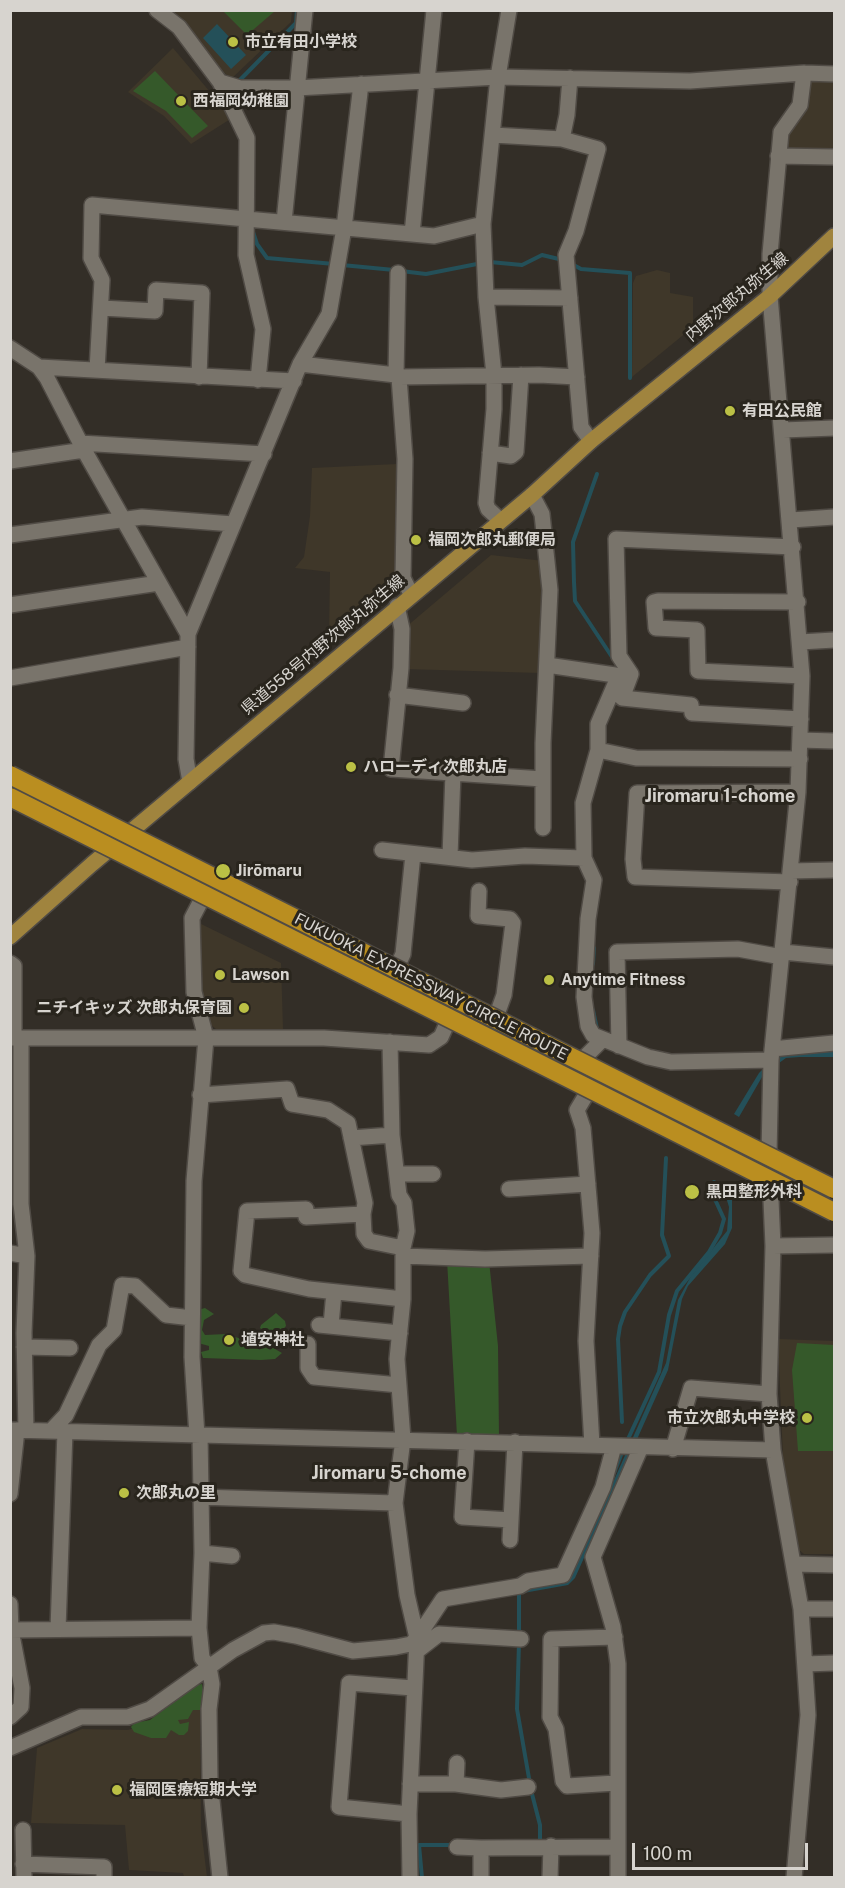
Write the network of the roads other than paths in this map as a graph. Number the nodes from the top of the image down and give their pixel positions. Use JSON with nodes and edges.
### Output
{"nodes":[{"id":1,"x":157,"y":10,"type":"edge"},
{"id":2,"x":305,"y":10,"type":"edge"},
{"id":3,"x":434,"y":10,"type":"edge"},
{"id":4,"x":508,"y":10,"type":"edge"},
{"id":5,"x":804,"y":73,"type":"junction"},
{"id":6,"x":834,"y":74,"type":"edge"},
{"id":7,"x":498,"y":77,"type":"junction"},
{"id":8,"x":570,"y":78,"type":"junction"},
{"id":9,"x":425,"y":81,"type":"junction"},
{"id":10,"x":361,"y":84,"type":"junction"},
{"id":11,"x":229,"y":86,"type":"junction"},
{"id":12,"x":296,"y":88,"type":"junction"},
{"id":13,"x":493,"y":135,"type":"junction"},
{"id":14,"x":562,"y":140,"type":"junction"},
{"id":15,"x":778,"y":156,"type":"junction"},
{"id":16,"x":834,"y":157,"type":"edge"},
{"id":17,"x":250,"y":218,"type":"junction"},
{"id":18,"x":284,"y":222,"type":"junction"},
{"id":19,"x":483,"y":224,"type":"junction"},
{"id":20,"x":345,"y":228,"type":"junction"},
{"id":21,"x":412,"y":234,"type":"junction"},
{"id":22,"x":834,"y":236,"type":"edge"},
{"id":23,"x":398,"y":273,"type":"dead end"},
{"id":24,"x":770,"y":296,"type":"junction"},
{"id":25,"x":486,"y":297,"type":"junction"},
{"id":26,"x":570,"y":298,"type":"junction"},
{"id":27,"x":102,"y":308,"type":"junction"},
{"id":28,"x":11,"y":349,"type":"edge"},
{"id":29,"x":300,"y":364,"type":"junction"},
{"id":30,"x":39,"y":367,"type":"junction"},
{"id":31,"x":97,"y":370,"type":"junction"},
{"id":32,"x":494,"y":375,"type":"junction"},
{"id":33,"x":521,"y":375,"type":"junction"},
{"id":34,"x":397,"y":376,"type":"junction"},
{"id":35,"x":199,"y":377,"type":"junction"},
{"id":36,"x":577,"y":377,"type":"junction"},
{"id":37,"x":258,"y":380,"type":"junction"},
{"id":38,"x":294,"y":381,"type":"junction"},
{"id":39,"x":662,"y":384,"type":"joint"},
{"id":40,"x":834,"y":428,"type":"edge"},
{"id":41,"x":783,"y":430,"type":"junction"},
{"id":42,"x":591,"y":441,"type":"junction"},
{"id":43,"x":82,"y":447,"type":"junction"},
{"id":44,"x":490,"y":453,"type":"junction"},
{"id":45,"x":264,"y":454,"type":"junction"},
{"id":46,"x":10,"y":461,"type":"edge"},
{"id":47,"x":532,"y":495,"type":"junction"},
{"id":48,"x":834,"y":517,"type":"edge"},
{"id":49,"x":122,"y":519,"type":"junction"},
{"id":50,"x":500,"y":520,"type":"junction"},
{"id":51,"x":790,"y":520,"type":"junction"},
{"id":52,"x":233,"y":524,"type":"junction"},
{"id":53,"x":10,"y":535,"type":"edge"},
{"id":54,"x":793,"y":547,"type":"junction"},
{"id":55,"x":159,"y":583,"type":"junction"},
{"id":56,"x":411,"y":594,"type":"junction"},
{"id":57,"x":798,"y":602,"type":"junction"},
{"id":58,"x":10,"y":605,"type":"edge"},
{"id":59,"x":397,"y":606,"type":"junction"},
{"id":60,"x":834,"y":640,"type":"edge"},
{"id":61,"x":188,"y":641,"type":"junction"},
{"id":62,"x":800,"y":642,"type":"junction"},
{"id":63,"x":547,"y":665,"type":"junction"},
{"id":64,"x":802,"y":676,"type":"junction"},
{"id":65,"x":10,"y":678,"type":"edge"},
{"id":66,"x":397,"y":695,"type":"junction"},
{"id":67,"x":463,"y":703,"type":"dead end"},
{"id":68,"x":801,"y":719,"type":"junction"},
{"id":69,"x":800,"y":740,"type":"junction"},
{"id":70,"x":834,"y":741,"type":"edge"},
{"id":71,"x":603,"y":751,"type":"junction"},
{"id":72,"x":800,"y":759,"type":"junction"},
{"id":73,"x":453,"y":773,"type":"junction"},
{"id":74,"x":10,"y":775,"type":"edge"},
{"id":75,"x":543,"y":779,"type":"junction"},
{"id":76,"x":190,"y":782,"type":"junction"},
{"id":77,"x":798,"y":792,"type":"junction"},
{"id":78,"x":10,"y":797,"type":"edge"},
{"id":79,"x":543,"y":828,"type":"dead end"},
{"id":80,"x":382,"y":850,"type":"dead end"},
{"id":81,"x":413,"y":854,"type":"junction"},
{"id":82,"x":450,"y":856,"type":"junction"},
{"id":83,"x":584,"y":858,"type":"junction"},
{"id":84,"x":834,"y":870,"type":"edge"},
{"id":85,"x":791,"y":876,"type":"junction"},
{"id":86,"x":479,"y":891,"type":"dead end"},
{"id":87,"x":204,"y":896,"type":"dead end"},
{"id":88,"x":10,"y":937,"type":"edge"},
{"id":89,"x":782,"y":955,"type":"junction"},
{"id":90,"x":834,"y":957,"type":"edge"},
{"id":91,"x":10,"y":963,"type":"edge"},
{"id":92,"x":397,"y":967,"type":"dead end"},
{"id":93,"x":496,"y":1017,"type":"dead end"},
{"id":94,"x":449,"y":1019,"type":"dead end"},
{"id":95,"x":206,"y":1038,"type":"junction"},
{"id":96,"x":15,"y":1039,"type":"edge"},
{"id":97,"x":602,"y":1040,"type":"junction"},
{"id":98,"x":390,"y":1042,"type":"junction"},
{"id":99,"x":834,"y":1043,"type":"edge"},
{"id":100,"x":619,"y":1046,"type":"junction"},
{"id":101,"x":771,"y":1054,"type":"junction"},
{"id":102,"x":582,"y":1060,"type":"dead end"},
{"id":103,"x":589,"y":1090,"type":"dead end"},
{"id":104,"x":200,"y":1095,"type":"junction"},
{"id":105,"x":393,"y":1135,"type":"junction"},
{"id":106,"x":351,"y":1138,"type":"junction"},
{"id":107,"x":397,"y":1174,"type":"junction"},
{"id":108,"x":433,"y":1174,"type":"dead end"},
{"id":109,"x":588,"y":1184,"type":"junction"},
{"id":110,"x":509,"y":1189,"type":"dead end"},
{"id":111,"x":834,"y":1189,"type":"edge"},
{"id":112,"x":834,"y":1212,"type":"edge"},
{"id":113,"x":363,"y":1214,"type":"junction"},
{"id":114,"x":834,"y":1245,"type":"edge"},
{"id":115,"x":773,"y":1246,"type":"junction"},
{"id":116,"x":403,"y":1252,"type":"junction"},
{"id":117,"x":10,"y":1253,"type":"edge"},
{"id":118,"x":27,"y":1256,"type":"junction"},
{"id":119,"x":591,"y":1256,"type":"junction"},
{"id":120,"x":334,"y":1292,"type":"junction"},
{"id":121,"x":403,"y":1299,"type":"junction"},
{"id":122,"x":192,"y":1318,"type":"junction"},
{"id":123,"x":400,"y":1333,"type":"junction"},
{"id":124,"x":308,"y":1344,"type":"dead end"},
{"id":125,"x":24,"y":1347,"type":"junction"},
{"id":126,"x":70,"y":1348,"type":"dead end"},
{"id":127,"x":399,"y":1385,"type":"junction"},
{"id":128,"x":769,"y":1394,"type":"junction"},
{"id":129,"x":18,"y":1430,"type":"edge"},
{"id":130,"x":58,"y":1431,"type":"junction"},
{"id":131,"x":198,"y":1436,"type":"junction"},
{"id":132,"x":403,"y":1439,"type":"junction"},
{"id":133,"x":467,"y":1441,"type":"junction"},
{"id":134,"x":515,"y":1442,"type":"junction"},
{"id":135,"x":592,"y":1445,"type":"junction"},
{"id":136,"x":614,"y":1446,"type":"junction"},
{"id":137,"x":641,"y":1447,"type":"junction"},
{"id":138,"x":673,"y":1449,"type":"junction"},
{"id":139,"x":773,"y":1450,"type":"junction"},
{"id":140,"x":10,"y":1494,"type":"edge"},
{"id":141,"x":200,"y":1497,"type":"junction"},
{"id":142,"x":395,"y":1503,"type":"junction"},
{"id":143,"x":511,"y":1520,"type":"junction"},
{"id":144,"x":510,"y":1540,"type":"dead end"},
{"id":145,"x":202,"y":1553,"type":"junction"},
{"id":146,"x":232,"y":1556,"type":"dead end"},
{"id":147,"x":794,"y":1564,"type":"junction"},
{"id":148,"x":834,"y":1565,"type":"edge"},
{"id":149,"x":10,"y":1604,"type":"edge"},
{"id":150,"x":801,"y":1609,"type":"junction"},
{"id":151,"x":834,"y":1609,"type":"edge"},
{"id":152,"x":198,"y":1628,"type":"junction"},
{"id":153,"x":58,"y":1629,"type":"junction"},
{"id":154,"x":11,"y":1630,"type":"edge"},
{"id":155,"x":615,"y":1637,"type":"junction"},
{"id":156,"x":521,"y":1639,"type":"dead end"},
{"id":157,"x":417,"y":1645,"type":"junction"},
{"id":158,"x":805,"y":1664,"type":"junction"},
{"id":159,"x":834,"y":1664,"type":"edge"},
{"id":160,"x":208,"y":1667,"type":"junction"},
{"id":161,"x":413,"y":1688,"type":"junction"},
{"id":162,"x":10,"y":1717,"type":"edge"},
{"id":163,"x":10,"y":1748,"type":"edge"},
{"id":164,"x":457,"y":1763,"type":"dead end"},
{"id":165,"x":616,"y":1783,"type":"junction"},
{"id":166,"x":410,"y":1784,"type":"junction"},
{"id":167,"x":456,"y":1784,"type":"junction"},
{"id":168,"x":528,"y":1787,"type":"dead end"},
{"id":169,"x":409,"y":1814,"type":"junction"},
{"id":170,"x":23,"y":1830,"type":"dead end"},
{"id":171,"x":551,"y":1846,"type":"junction"},
{"id":172,"x":616,"y":1847,"type":"junction"},
{"id":173,"x":457,"y":1848,"type":"dead end"},
{"id":174,"x":481,"y":1848,"type":"junction"},
{"id":175,"x":24,"y":1871,"type":"edge"},
{"id":176,"x":104,"y":1878,"type":"edge"},
{"id":177,"x":220,"y":1878,"type":"edge"},
{"id":178,"x":410,"y":1878,"type":"edge"},
{"id":179,"x":481,"y":1878,"type":"edge"},
{"id":180,"x":550,"y":1878,"type":"edge"},
{"id":181,"x":618,"y":1878,"type":"edge"},
{"id":182,"x":794,"y":1878,"type":"edge"}],
"edges":[{"from":1,"to":11,"type":"street"},
{"from":2,"to":12,"type":"street"},
{"from":3,"to":9,"type":"street"},
{"from":4,"to":7,"type":"street"},
{"from":5,"to":6,"type":"street"},
{"from":5,"to":8,"type":"street"},
{"from":5,"to":15,"type":"street"},
{"from":7,"to":8,"type":"street"},
{"from":7,"to":9,"type":"street"},
{"from":7,"to":13,"type":"street"},
{"from":8,"to":14,"type":"street"},
{"from":9,"to":10,"type":"street"},
{"from":9,"to":21,"type":"street"},
{"from":10,"to":12,"type":"street"},
{"from":10,"to":20,"type":"street"},
{"from":11,"to":12,"type":"street"},
{"from":11,"to":17,"type":"street"},
{"from":12,"to":18,"type":"street"},
{"from":13,"to":14,"type":"street"},
{"from":13,"to":19,"type":"street"},
{"from":14,"to":26,"type":"street"},
{"from":15,"to":16,"type":"street"},
{"from":15,"to":24,"type":"street"},
{"from":17,"to":18,"type":"street"},
{"from":17,"to":27,"type":"street"},
{"from":17,"to":37,"type":"street"},
{"from":18,"to":20,"type":"street"},
{"from":19,"to":21,"type":"street"},
{"from":19,"to":25,"type":"street"},
{"from":20,"to":21,"type":"street"},
{"from":20,"to":29,"type":"street"},
{"from":22,"to":24,"type":"main road","name":"内野次郎丸弥生線"},
{"from":23,"to":34,"type":"street"},
{"from":24,"to":39,"type":"main road","name":"内野次郎丸弥生線"},
{"from":24,"to":41,"type":"street"},
{"from":25,"to":26,"type":"street"},
{"from":25,"to":32,"type":"street"},
{"from":26,"to":36,"type":"street"},
{"from":27,"to":31,"type":"street"},
{"from":27,"to":35,"type":"street"},
{"from":28,"to":30,"type":"street"},
{"from":29,"to":34,"type":"street"},
{"from":29,"to":38,"type":"street"},
{"from":30,"to":31,"type":"street"},
{"from":30,"to":43,"type":"street"},
{"from":31,"to":35,"type":"street"},
{"from":32,"to":33,"type":"street"},
{"from":32,"to":34,"type":"street"},
{"from":32,"to":44,"type":"street"},
{"from":33,"to":36,"type":"street"},
{"from":33,"to":44,"type":"street"},
{"from":34,"to":56,"type":"street"},
{"from":35,"to":37,"type":"street"},
{"from":36,"to":42,"type":"street"},
{"from":37,"to":38,"type":"street"},
{"from":38,"to":45,"type":"street"},
{"from":39,"to":42,"type":"main road","name":"県道558号内野次郎丸弥生線"},
{"from":40,"to":41,"type":"street"},
{"from":41,"to":51,"type":"street"},
{"from":42,"to":47,"type":"main road","name":"県道558号内野次郎丸弥生線"},
{"from":43,"to":45,"type":"street"},
{"from":43,"to":46,"type":"street"},
{"from":43,"to":49,"type":"street"},
{"from":44,"to":50,"type":"street"},
{"from":45,"to":52,"type":"street"},
{"from":47,"to":50,"type":"main road","name":"県道558号内野次郎丸弥生線"},
{"from":47,"to":63,"type":"street"},
{"from":48,"to":51,"type":"street"},
{"from":49,"to":52,"type":"street"},
{"from":49,"to":53,"type":"street"},
{"from":49,"to":55,"type":"street"},
{"from":50,"to":56,"type":"main road","name":"県道558号内野次郎丸弥生線"},
{"from":51,"to":54,"type":"street"},
{"from":52,"to":61,"type":"street"},
{"from":54,"to":57,"type":"street"},
{"from":54,"to":68,"type":"street"},
{"from":55,"to":58,"type":"street"},
{"from":55,"to":61,"type":"street"},
{"from":56,"to":59,"type":"main road","name":"県道558号内野次郎丸弥生線"},
{"from":57,"to":62,"type":"street"},
{"from":57,"to":64,"type":"street"},
{"from":59,"to":66,"type":"street"},
{"from":59,"to":76,"type":"main road","name":"県道558号内野次郎丸弥生線"},
{"from":60,"to":62,"type":"street"},
{"from":61,"to":65,"type":"street"},
{"from":61,"to":76,"type":"street"},
{"from":62,"to":64,"type":"street"},
{"from":63,"to":71,"type":"street"},
{"from":63,"to":75,"type":"street"},
{"from":64,"to":68,"type":"street"},
{"from":66,"to":67,"type":"street"},
{"from":66,"to":73,"type":"street"},
{"from":68,"to":69,"type":"street"},
{"from":69,"to":70,"type":"street"},
{"from":69,"to":72,"type":"street"},
{"from":71,"to":72,"type":"street"},
{"from":71,"to":83,"type":"street"},
{"from":72,"to":77,"type":"street"},
{"from":73,"to":75,"type":"street"},
{"from":73,"to":82,"type":"street"},
{"from":74,"to":111,"type":"highway","name":"FUKUOKA EXPRESSWAY CIRCLE ROUTE","bridge":true},
{"from":75,"to":79,"type":"street"},
{"from":76,"to":88,"type":"main road","name":"県道558号内野次郎丸弥生線"},
{"from":77,"to":85,"type":"street"},
{"from":77,"to":85,"type":"street"},
{"from":78,"to":112,"type":"highway","name":"FUKUOKA EXPRESSWAY CIRCLE ROUTE","bridge":true},
{"from":80,"to":81,"type":"street"},
{"from":81,"to":82,"type":"street"},
{"from":81,"to":92,"type":"street"},
{"from":82,"to":83,"type":"street"},
{"from":83,"to":97,"type":"street"},
{"from":84,"to":85,"type":"street"},
{"from":85,"to":89,"type":"street"},
{"from":86,"to":93,"type":"street"},
{"from":87,"to":95,"type":"street"},
{"from":89,"to":90,"type":"street"},
{"from":89,"to":100,"type":"street"},
{"from":89,"to":101,"type":"street"},
{"from":91,"to":96,"type":"street"},
{"from":94,"to":98,"type":"street"},
{"from":95,"to":96,"type":"street"},
{"from":95,"to":98,"type":"street"},
{"from":95,"to":104,"type":"street"},
{"from":96,"to":118,"type":"street"},
{"from":97,"to":100,"type":"street"},
{"from":97,"to":102,"type":"street"},
{"from":98,"to":105,"type":"street"},
{"from":99,"to":101,"type":"street"},
{"from":100,"to":101,"type":"street"},
{"from":101,"to":115,"type":"street"},
{"from":103,"to":109,"type":"street"},
{"from":104,"to":106,"type":"street"},
{"from":104,"to":122,"type":"street"},
{"from":105,"to":106,"type":"street"},
{"from":105,"to":107,"type":"street"},
{"from":106,"to":113,"type":"street"},
{"from":107,"to":108,"type":"street"},
{"from":107,"to":116,"type":"street"},
{"from":109,"to":110,"type":"street"},
{"from":109,"to":119,"type":"street"},
{"from":113,"to":116,"type":"street"},
{"from":113,"to":120,"type":"street"},
{"from":114,"to":115,"type":"street"},
{"from":115,"to":128,"type":"street"},
{"from":116,"to":119,"type":"street"},
{"from":116,"to":121,"type":"street"},
{"from":117,"to":118,"type":"street"},
{"from":118,"to":125,"type":"street"},
{"from":119,"to":135,"type":"street"},
{"from":120,"to":121,"type":"street"},
{"from":120,"to":123,"type":"street"},
{"from":121,"to":123,"type":"street"},
{"from":122,"to":130,"type":"street"},
{"from":122,"to":131,"type":"street"},
{"from":123,"to":127,"type":"street"},
{"from":124,"to":127,"type":"street"},
{"from":125,"to":126,"type":"street"},
{"from":125,"to":129,"type":"street"},
{"from":127,"to":132,"type":"street"},
{"from":128,"to":138,"type":"street"},
{"from":128,"to":139,"type":"street"},
{"from":129,"to":130,"type":"street"},
{"from":129,"to":140,"type":"street"},
{"from":130,"to":131,"type":"street"},
{"from":130,"to":153,"type":"street"},
{"from":131,"to":132,"type":"street"},
{"from":131,"to":141,"type":"street"},
{"from":132,"to":133,"type":"street"},
{"from":132,"to":142,"type":"street"},
{"from":133,"to":134,"type":"street"},
{"from":133,"to":143,"type":"street"},
{"from":134,"to":135,"type":"street"},
{"from":134,"to":143,"type":"street"},
{"from":135,"to":136,"type":"street"},
{"from":136,"to":137,"type":"street"},
{"from":136,"to":157,"type":"street"},
{"from":137,"to":138,"type":"street"},
{"from":137,"to":155,"type":"street"},
{"from":138,"to":139,"type":"street"},
{"from":139,"to":147,"type":"street"},
{"from":141,"to":142,"type":"street"},
{"from":141,"to":145,"type":"street"},
{"from":142,"to":157,"type":"street"},
{"from":143,"to":144,"type":"street"},
{"from":145,"to":146,"type":"street"},
{"from":145,"to":152,"type":"street"},
{"from":147,"to":148,"type":"street"},
{"from":147,"to":150,"type":"street"},
{"from":149,"to":154,"type":"street"},
{"from":150,"to":151,"type":"street"},
{"from":150,"to":158,"type":"street"},
{"from":152,"to":153,"type":"street"},
{"from":152,"to":160,"type":"street"},
{"from":153,"to":154,"type":"street"},
{"from":154,"to":162,"type":"street"},
{"from":155,"to":165,"type":"street"},
{"from":155,"to":165,"type":"street"},
{"from":156,"to":157,"type":"street"},
{"from":157,"to":160,"type":"street"},
{"from":157,"to":161,"type":"street"},
{"from":158,"to":159,"type":"street"},
{"from":158,"to":182,"type":"street"},
{"from":160,"to":163,"type":"street"},
{"from":160,"to":177,"type":"street"},
{"from":161,"to":166,"type":"street"},
{"from":161,"to":169,"type":"street"},
{"from":164,"to":167,"type":"street"},
{"from":165,"to":172,"type":"street"},
{"from":166,"to":167,"type":"street"},
{"from":166,"to":169,"type":"street"},
{"from":167,"to":168,"type":"street"},
{"from":169,"to":178,"type":"street"},
{"from":170,"to":175,"type":"street"},
{"from":171,"to":172,"type":"street"},
{"from":171,"to":174,"type":"street"},
{"from":171,"to":180,"type":"street"},
{"from":172,"to":181,"type":"street"},
{"from":173,"to":174,"type":"street"},
{"from":174,"to":179,"type":"street"},
{"from":175,"to":176,"type":"street"}]}
